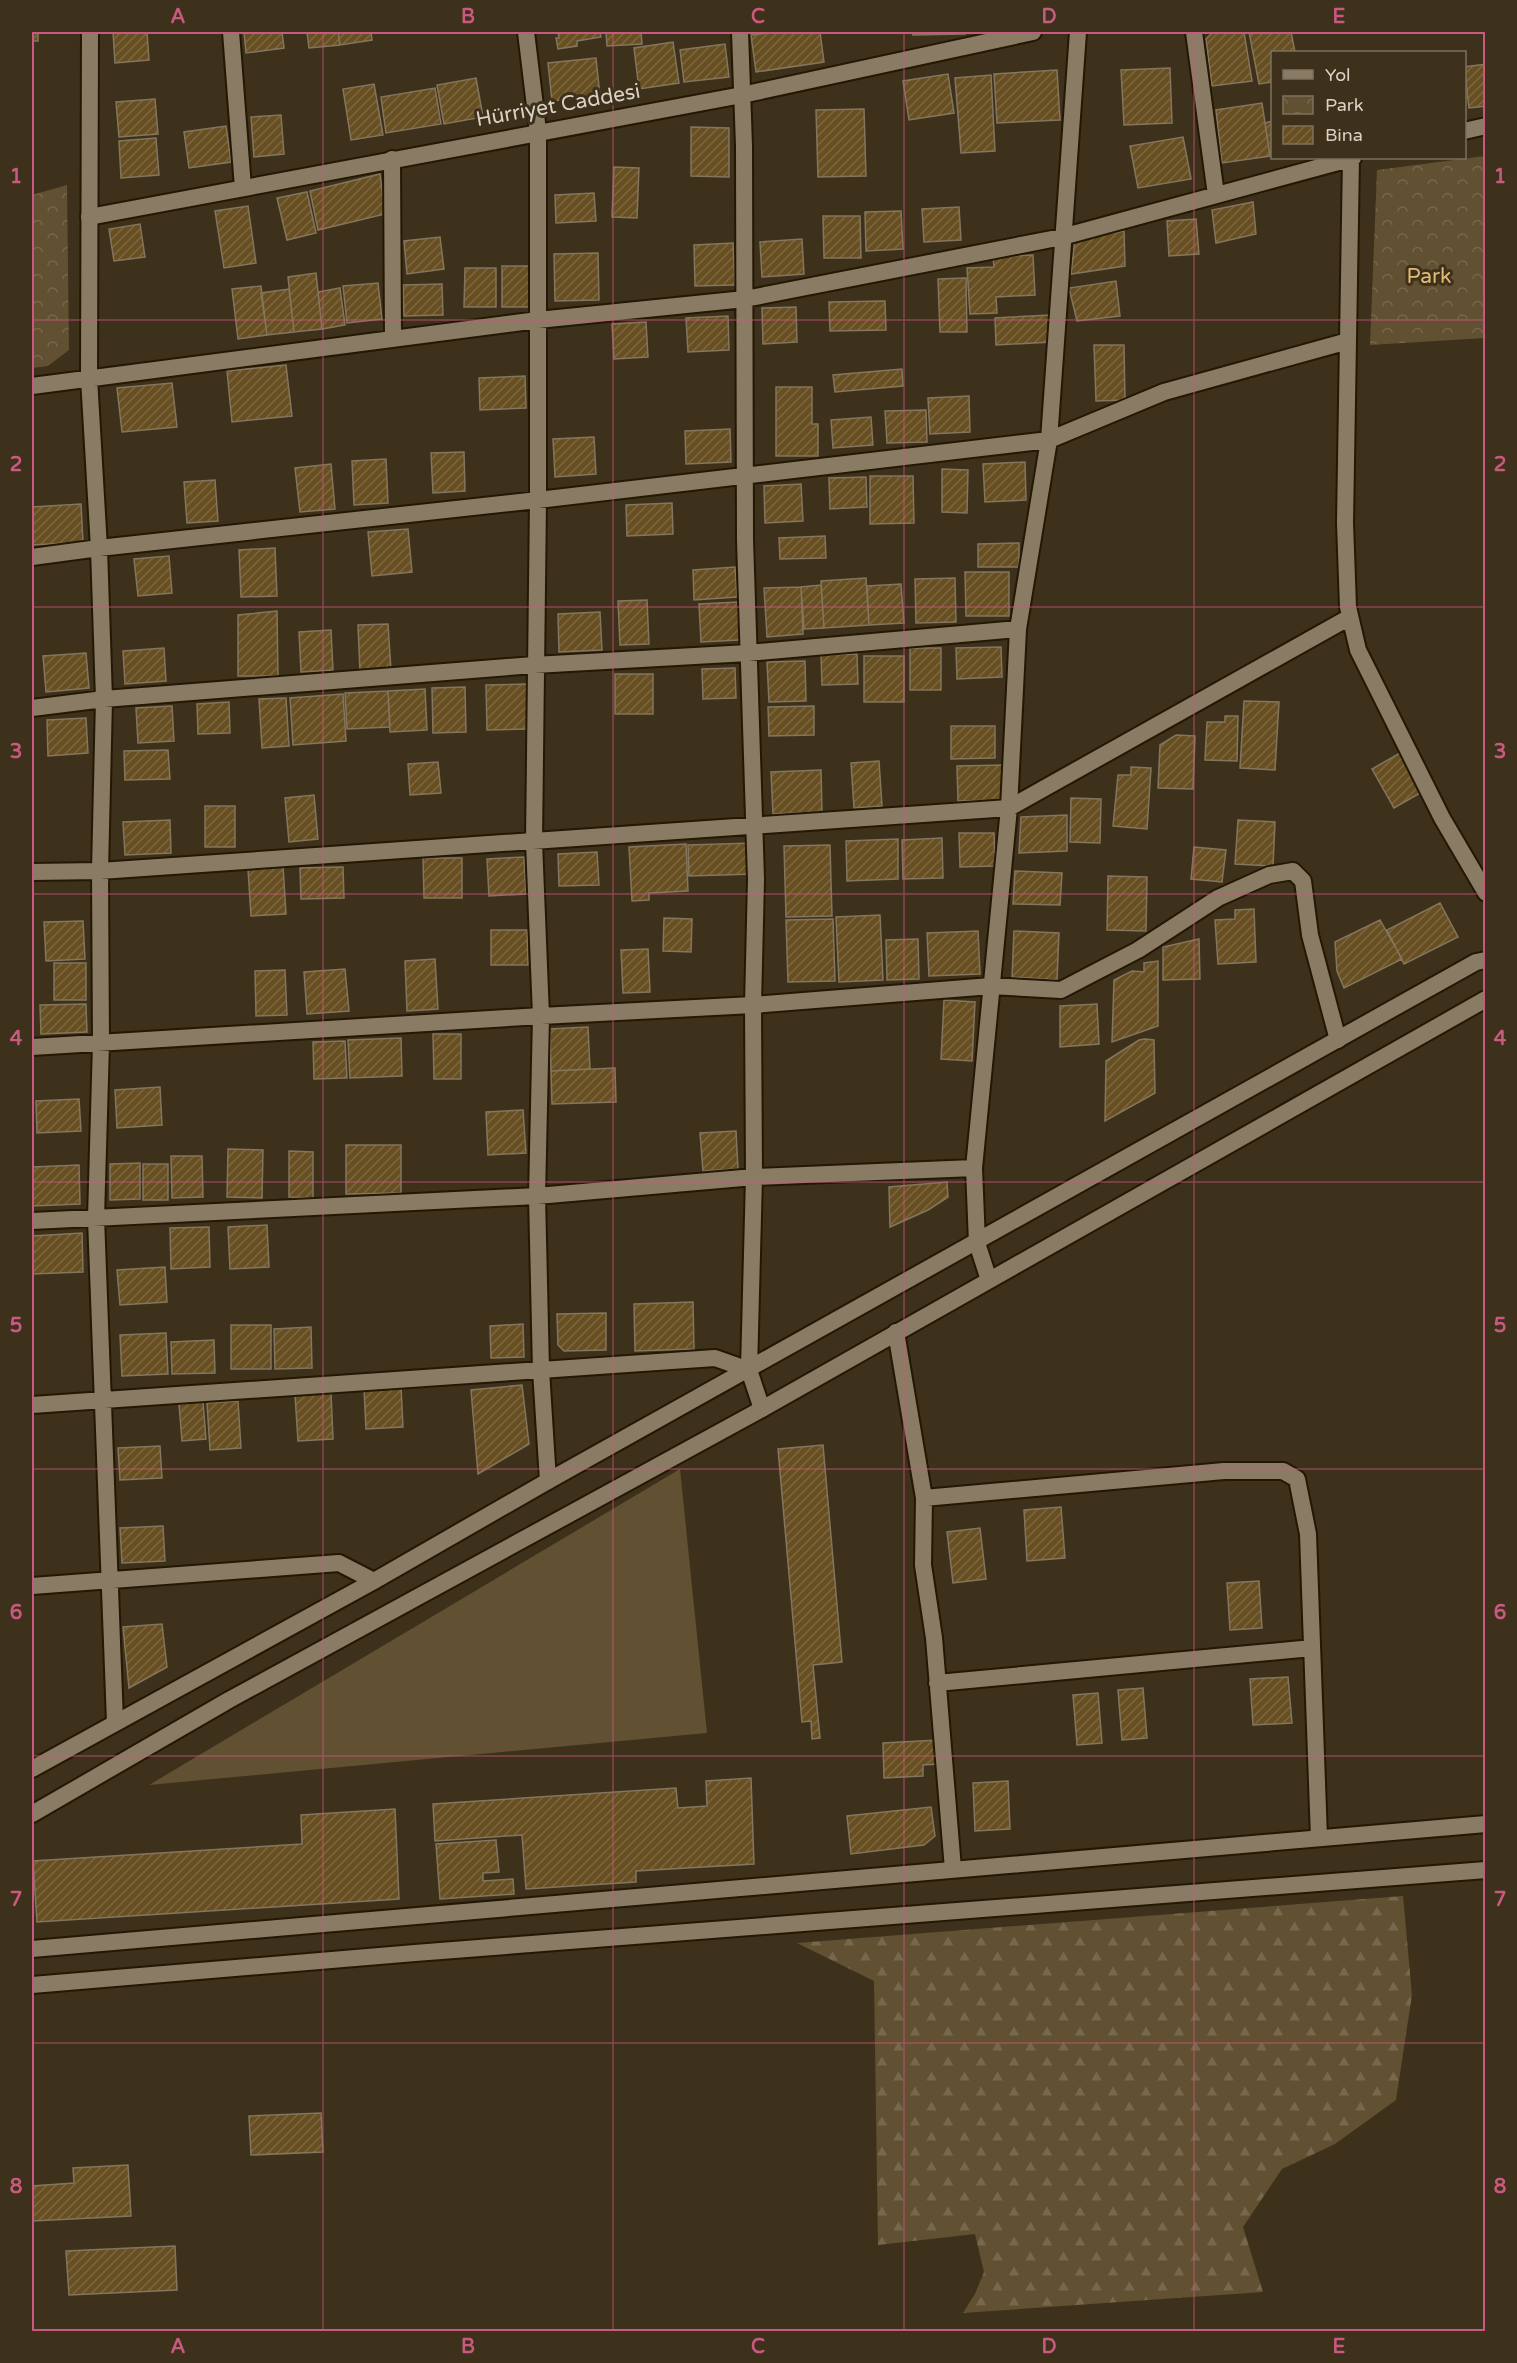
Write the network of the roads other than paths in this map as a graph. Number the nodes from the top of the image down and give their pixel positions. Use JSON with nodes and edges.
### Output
{"nodes":[{"id":1,"x":90,"y":32,"type":"edge"},
{"id":2,"x":231,"y":32,"type":"edge"},
{"id":3,"x":526,"y":32,"type":"edge"},
{"id":4,"x":740,"y":32,"type":"edge"},
{"id":5,"x":1033,"y":32,"type":"edge"},
{"id":6,"x":1078,"y":32,"type":"edge"},
{"id":7,"x":1194,"y":32,"type":"edge"},
{"id":8,"x":997,"y":35,"type":"edge"},
{"id":9,"x":742,"y":94,"type":"junction"},
{"id":10,"x":1485,"y":126,"type":"edge"},
{"id":11,"x":538,"y":131,"type":"junction"},
{"id":12,"x":1466,"y":131,"type":"edge"},
{"id":13,"x":392,"y":159,"type":"junction"},
{"id":14,"x":1348,"y":159,"type":"edge"},
{"id":15,"x":1352,"y":159,"type":"edge"},
{"id":16,"x":243,"y":188,"type":"junction"},
{"id":17,"x":1215,"y":195,"type":"junction"},
{"id":18,"x":89,"y":217,"type":"junction"},
{"id":19,"x":1062,"y":237,"type":"junction"},
{"id":20,"x":745,"y":299,"type":"junction"},
{"id":21,"x":538,"y":320,"type":"junction"},
{"id":22,"x":393,"y":338,"type":"junction"},
{"id":23,"x":1348,"y":341,"type":"junction"},
{"id":24,"x":89,"y":378,"type":"junction"},
{"id":25,"x":32,"y":386,"type":"edge"},
{"id":26,"x":1049,"y":440,"type":"junction"},
{"id":27,"x":744,"y":475,"type":"junction"},
{"id":28,"x":538,"y":500,"type":"junction"},
{"id":29,"x":99,"y":548,"type":"junction"},
{"id":30,"x":32,"y":557,"type":"edge"},
{"id":31,"x":1350,"y":617,"type":"junction"},
{"id":32,"x":1018,"y":629,"type":"junction"},
{"id":33,"x":748,"y":653,"type":"junction"},
{"id":34,"x":534,"y":665,"type":"junction"},
{"id":35,"x":104,"y":699,"type":"junction"},
{"id":36,"x":32,"y":708,"type":"edge"},
{"id":37,"x":1009,"y":808,"type":"junction"},
{"id":38,"x":754,"y":826,"type":"junction"},
{"id":39,"x":534,"y":842,"type":"junction"},
{"id":40,"x":100,"y":871,"type":"junction"},
{"id":41,"x":32,"y":872,"type":"edge"},
{"id":42,"x":1485,"y":893,"type":"edge"},
{"id":43,"x":1485,"y":960,"type":"edge"},
{"id":44,"x":991,"y":986,"type":"junction"},
{"id":45,"x":1485,"y":999,"type":"edge"},
{"id":46,"x":753,"y":1005,"type":"junction"},
{"id":47,"x":540,"y":1016,"type":"junction"},
{"id":48,"x":1338,"y":1040,"type":"junction"},
{"id":49,"x":101,"y":1043,"type":"junction"},
{"id":50,"x":32,"y":1047,"type":"edge"},
{"id":51,"x":974,"y":1168,"type":"junction"},
{"id":52,"x":754,"y":1177,"type":"junction"},
{"id":53,"x":537,"y":1196,"type":"junction"},
{"id":54,"x":96,"y":1218,"type":"junction"},
{"id":55,"x":32,"y":1221,"type":"edge"},
{"id":56,"x":977,"y":1243,"type":"junction"},
{"id":57,"x":988,"y":1280,"type":"junction"},
{"id":58,"x":896,"y":1332,"type":"junction"},
{"id":59,"x":540,"y":1370,"type":"junction"},
{"id":60,"x":749,"y":1370,"type":"junction"},
{"id":61,"x":102,"y":1400,"type":"junction"},
{"id":62,"x":32,"y":1405,"type":"edge"},
{"id":63,"x":762,"y":1409,"type":"junction"},
{"id":64,"x":548,"y":1481,"type":"junction"},
{"id":65,"x":924,"y":1498,"type":"junction"},
{"id":66,"x":108,"y":1580,"type":"junction"},
{"id":67,"x":374,"y":1581,"type":"junction"},
{"id":68,"x":32,"y":1586,"type":"edge"},
{"id":69,"x":1312,"y":1648,"type":"junction"},
{"id":70,"x":937,"y":1683,"type":"junction"},
{"id":71,"x":115,"y":1722,"type":"junction"},
{"id":72,"x":32,"y":1769,"type":"edge"},
{"id":73,"x":32,"y":1814,"type":"edge"},
{"id":74,"x":1485,"y":1824,"type":"edge"},
{"id":75,"x":1319,"y":1838,"type":"junction"},
{"id":76,"x":953,"y":1869,"type":"junction"},
{"id":77,"x":1485,"y":1870,"type":"edge"},
{"id":78,"x":32,"y":1949,"type":"edge"},
{"id":79,"x":32,"y":1985,"type":"edge"}],
"edges":[{"from":1,"to":18,"type":"street"},
{"from":2,"to":16,"type":"street"},
{"from":3,"to":11,"type":"street"},
{"from":4,"to":9,"type":"street"},
{"from":5,"to":8,"type":"street","name":"Hürriyet Caddesi"},
{"from":6,"to":19,"type":"street"},
{"from":7,"to":17,"type":"street"},
{"from":8,"to":9,"type":"street","name":"Hürriyet Caddesi"},
{"from":9,"to":11,"type":"street","name":"Hürriyet Caddesi"},
{"from":9,"to":20,"type":"street"},
{"from":10,"to":12,"type":"street"},
{"from":11,"to":13,"type":"street","name":"Hürriyet Caddesi"},
{"from":11,"to":21,"type":"street"},
{"from":13,"to":16,"type":"street","name":"Hürriyet Caddesi"},
{"from":13,"to":22,"type":"street"},
{"from":14,"to":17,"type":"street"},
{"from":15,"to":23,"type":"street"},
{"from":16,"to":18,"type":"street","name":"Hürriyet Caddesi"},
{"from":17,"to":19,"type":"street"},
{"from":18,"to":24,"type":"street"},
{"from":19,"to":20,"type":"street"},
{"from":19,"to":26,"type":"street"},
{"from":20,"to":21,"type":"street"},
{"from":20,"to":27,"type":"street"},
{"from":21,"to":22,"type":"street"},
{"from":21,"to":28,"type":"street"},
{"from":22,"to":24,"type":"street"},
{"from":23,"to":26,"type":"street"},
{"from":23,"to":31,"type":"street"},
{"from":24,"to":25,"type":"street"},
{"from":24,"to":29,"type":"street"},
{"from":26,"to":27,"type":"street"},
{"from":26,"to":32,"type":"street"},
{"from":27,"to":28,"type":"street"},
{"from":27,"to":33,"type":"street"},
{"from":28,"to":29,"type":"street"},
{"from":28,"to":34,"type":"street"},
{"from":29,"to":30,"type":"street"},
{"from":29,"to":35,"type":"street"},
{"from":31,"to":37,"type":"street"},
{"from":31,"to":42,"type":"street"},
{"from":32,"to":33,"type":"street"},
{"from":32,"to":37,"type":"street"},
{"from":33,"to":34,"type":"street"},
{"from":33,"to":38,"type":"street"},
{"from":34,"to":35,"type":"street"},
{"from":34,"to":39,"type":"street"},
{"from":35,"to":36,"type":"street"},
{"from":35,"to":40,"type":"street"},
{"from":37,"to":38,"type":"street"},
{"from":37,"to":44,"type":"street"},
{"from":38,"to":39,"type":"street"},
{"from":38,"to":46,"type":"street"},
{"from":39,"to":40,"type":"street"},
{"from":39,"to":47,"type":"street"},
{"from":40,"to":41,"type":"street"},
{"from":40,"to":49,"type":"street"},
{"from":43,"to":48,"type":"street"},
{"from":44,"to":46,"type":"street"},
{"from":44,"to":48,"type":"street"},
{"from":44,"to":51,"type":"street"},
{"from":45,"to":57,"type":"street"},
{"from":46,"to":47,"type":"street"},
{"from":46,"to":52,"type":"street"},
{"from":47,"to":49,"type":"street"},
{"from":47,"to":53,"type":"street"},
{"from":48,"to":56,"type":"street"},
{"from":49,"to":50,"type":"street"},
{"from":49,"to":54,"type":"street"},
{"from":51,"to":52,"type":"street"},
{"from":51,"to":56,"type":"street"},
{"from":52,"to":53,"type":"street"},
{"from":52,"to":60,"type":"street"},
{"from":53,"to":54,"type":"street"},
{"from":53,"to":59,"type":"street"},
{"from":54,"to":55,"type":"street"},
{"from":54,"to":61,"type":"street"},
{"from":56,"to":57,"type":"street"},
{"from":56,"to":60,"type":"street"},
{"from":57,"to":58,"type":"street"},
{"from":58,"to":63,"type":"street"},
{"from":58,"to":65,"type":"street"},
{"from":59,"to":60,"type":"street"},
{"from":59,"to":61,"type":"street"},
{"from":59,"to":64,"type":"street"},
{"from":60,"to":63,"type":"street"},
{"from":60,"to":64,"type":"street"},
{"from":61,"to":62,"type":"street"},
{"from":61,"to":66,"type":"street"},
{"from":63,"to":73,"type":"street"},
{"from":64,"to":67,"type":"street"},
{"from":65,"to":69,"type":"street"},
{"from":65,"to":70,"type":"street"},
{"from":66,"to":67,"type":"street"},
{"from":66,"to":68,"type":"street"},
{"from":66,"to":71,"type":"street"},
{"from":67,"to":71,"type":"street"},
{"from":69,"to":70,"type":"street"},
{"from":69,"to":75,"type":"street"},
{"from":70,"to":76,"type":"street"},
{"from":71,"to":72,"type":"street"},
{"from":74,"to":75,"type":"street"},
{"from":75,"to":76,"type":"street"},
{"from":76,"to":78,"type":"street"},
{"from":77,"to":79,"type":"street"}]}
